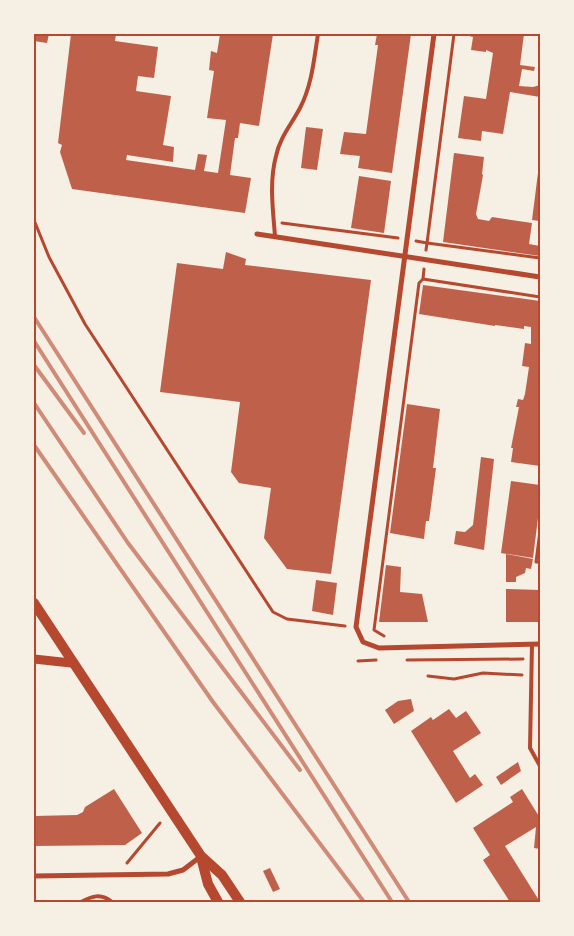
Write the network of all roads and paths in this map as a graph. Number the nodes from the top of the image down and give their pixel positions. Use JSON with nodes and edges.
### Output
{"nodes":[{"id":1,"x":318,"y":34,"type":"edge"},
{"id":2,"x":434,"y":34,"type":"edge"},
{"id":3,"x":454,"y":34,"type":"edge"},
{"id":4,"x":34,"y":220,"type":"edge"},
{"id":5,"x":274,"y":222,"type":"junction"},
{"id":6,"x":257,"y":234,"type":"dead end"},
{"id":7,"x":275,"y":236,"type":"junction"},
{"id":8,"x":406,"y":239,"type":"junction"},
{"id":9,"x":404,"y":256,"type":"junction"},
{"id":10,"x":540,"y":277,"type":"edge"},
{"id":11,"x":423,"y":279,"type":"dead end"},
{"id":12,"x":540,"y":531,"type":"edge"},
{"id":13,"x":540,"y":562,"type":"edge"},
{"id":14,"x":34,"y":603,"type":"edge"},
{"id":15,"x":356,"y":628,"type":"junction"},
{"id":16,"x":385,"y":637,"type":"dead end"},
{"id":17,"x":532,"y":644,"type":"junction"},
{"id":18,"x":540,"y":644,"type":"edge"},
{"id":19,"x":34,"y":659,"type":"edge"},
{"id":20,"x":509,"y":659,"type":"dead end"},
{"id":21,"x":381,"y":660,"type":"dead end"},
{"id":22,"x":399,"y":660,"type":"dead end"},
{"id":23,"x":358,"y":661,"type":"dead end"},
{"id":24,"x":71,"y":663,"type":"junction"},
{"id":25,"x":519,"y":675,"type":"dead end"},
{"id":26,"x":428,"y":676,"type":"dead end"},
{"id":27,"x":540,"y":766,"type":"edge"},
{"id":28,"x":160,"y":823,"type":"dead end"},
{"id":29,"x":201,"y":856,"type":"junction"},
{"id":30,"x":128,"y":863,"type":"dead end"},
{"id":31,"x":34,"y":876,"type":"edge"},
{"id":32,"x":81,"y":902,"type":"edge"},
{"id":33,"x":112,"y":902,"type":"edge"},
{"id":34,"x":218,"y":902,"type":"edge"},
{"id":35,"x":240,"y":902,"type":"edge"}],
"edges":[{"from":1,"to":5,"type":"lane"},
{"from":2,"to":8,"type":"street"},
{"from":3,"to":8,"type":"path"},
{"from":4,"to":15,"type":"path"},
{"from":5,"to":7,"type":"lane"},
{"from":5,"to":8,"type":"path"},
{"from":6,"to":7,"type":"street"},
{"from":7,"to":9,"type":"street"},
{"from":8,"to":9,"type":"street"},
{"from":9,"to":10,"type":"street"},
{"from":9,"to":15,"type":"street"},
{"from":11,"to":16,"type":"path"},
{"from":12,"to":13,"type":"path"},
{"from":14,"to":24,"type":"main road"},
{"from":15,"to":17,"type":"street"},
{"from":17,"to":18,"type":"street"},
{"from":17,"to":27,"type":"lane"},
{"from":19,"to":24,"type":"street"},
{"from":20,"to":22,"type":"path"},
{"from":21,"to":23,"type":"path"},
{"from":24,"to":29,"type":"main road"},
{"from":25,"to":26,"type":"path"},
{"from":28,"to":30,"type":"path"},
{"from":29,"to":31,"type":"street"},
{"from":29,"to":34,"type":"main road"},
{"from":29,"to":35,"type":"main road"},
{"from":32,"to":33,"type":"lane"}]}
